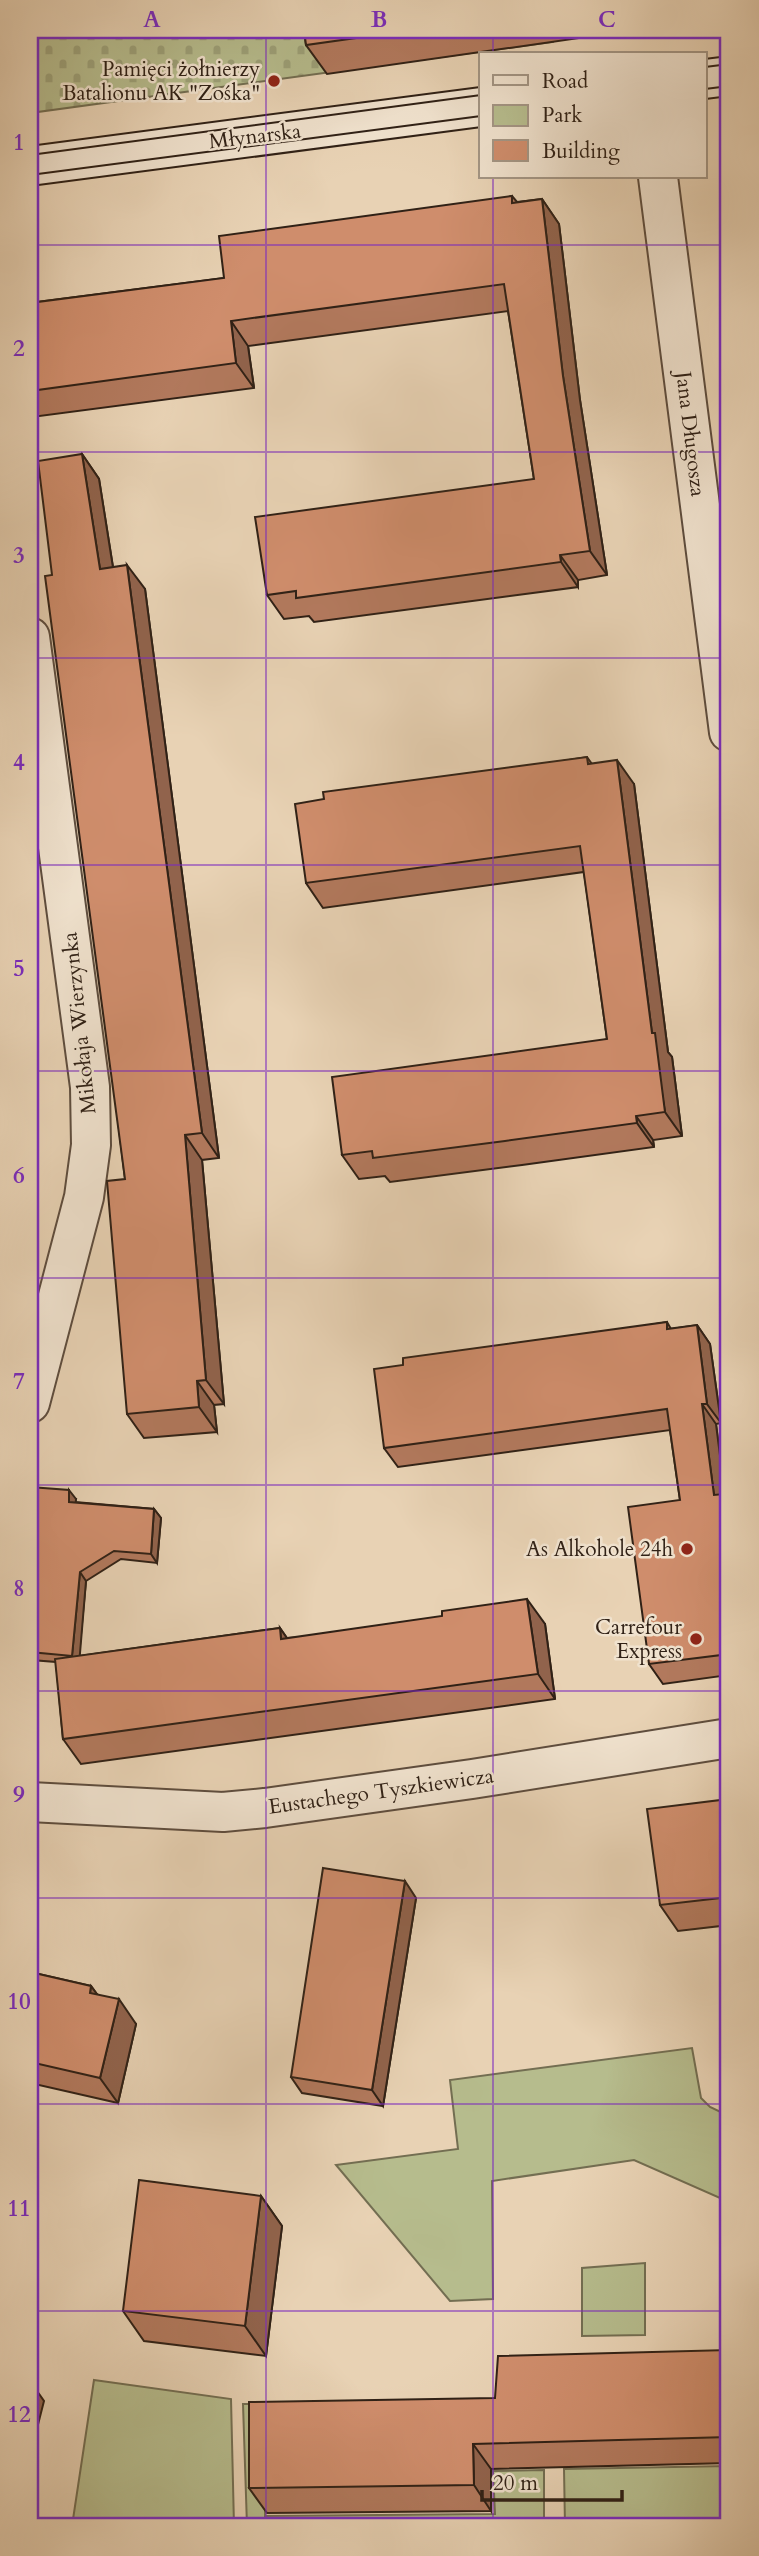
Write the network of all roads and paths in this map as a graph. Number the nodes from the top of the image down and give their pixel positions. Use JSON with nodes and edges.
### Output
{"nodes":[{"id":1,"x":729,"y":76,"type":"edge"},
{"id":2,"x":706,"y":79,"type":"edge"},
{"id":3,"x":479,"y":107,"type":"edge"},
{"id":4,"x":30,"y":166,"type":"edge"},
{"id":5,"x":658,"y":178,"type":"edge"},
{"id":6,"x":30,"y":637,"type":"edge"},
{"id":7,"x":729,"y":732,"type":"edge"},
{"id":8,"x":30,"y":1403,"type":"edge"},
{"id":9,"x":729,"y":1738,"type":"edge"},
{"id":10,"x":30,"y":1802,"type":"edge"}],
"edges":[{"from":1,"to":2,"type":"street"},
{"from":3,"to":4,"type":"street","name":"Młynarska"},
{"from":5,"to":7,"type":"street","name":"Jana Długosza"},
{"from":6,"to":8,"type":"street","name":"Mikołaja Wierzynka"},
{"from":9,"to":10,"type":"street","name":"Eustachego Tyszkiewicza"}]}
